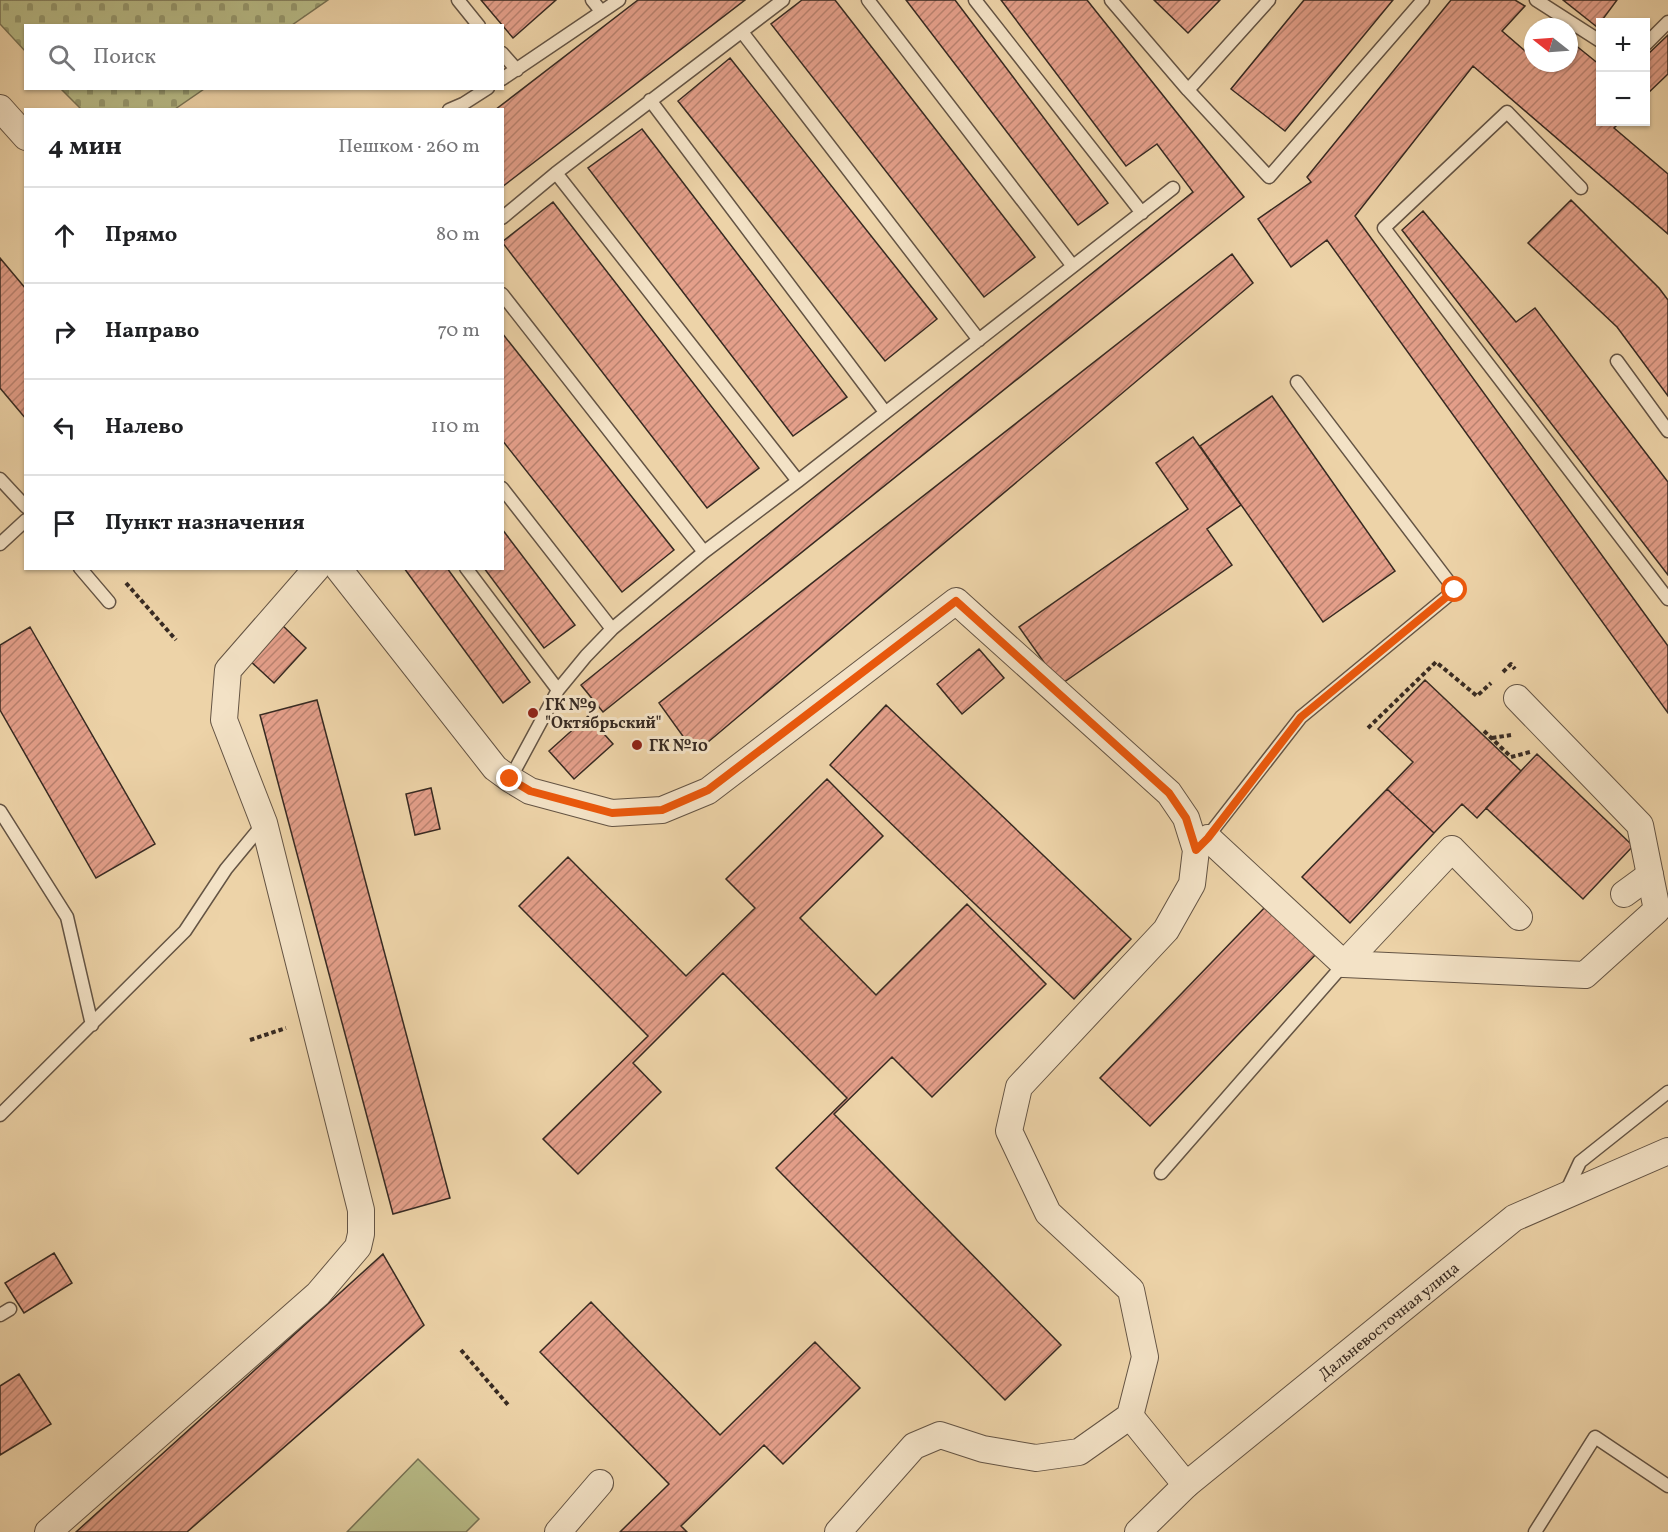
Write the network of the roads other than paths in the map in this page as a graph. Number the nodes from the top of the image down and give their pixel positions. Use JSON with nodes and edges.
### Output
{"nodes":[{"id":1,"x":458,"y":0,"type":"edge"},
{"id":2,"x":591,"y":0,"type":"edge"},
{"id":3,"x":619,"y":0,"type":"edge"},
{"id":4,"x":783,"y":0,"type":"edge"},
{"id":5,"x":868,"y":0,"type":"edge"},
{"id":6,"x":975,"y":0,"type":"edge"},
{"id":7,"x":1111,"y":0,"type":"edge"},
{"id":8,"x":1269,"y":0,"type":"edge"},
{"id":9,"x":1422,"y":0,"type":"edge"},
{"id":10,"x":1536,"y":0,"type":"edge"},
{"id":11,"x":601,"y":11,"type":"junction"},
{"id":12,"x":1668,"y":22,"type":"edge"},
{"id":13,"x":477,"y":24,"type":"edge"},
{"id":14,"x":742,"y":32,"type":"junction"},
{"id":15,"x":1596,"y":38,"type":"edge"},
{"id":16,"x":1650,"y":41,"type":"edge"},
{"id":17,"x":504,"y":55,"type":"edge"},
{"id":18,"x":517,"y":70,"type":"junction"},
{"id":19,"x":504,"y":78,"type":"edge"},
{"id":20,"x":485,"y":90,"type":"edge"},
{"id":21,"x":1188,"y":90,"type":"junction"},
{"id":22,"x":650,"y":100,"type":"junction"},
{"id":23,"x":459,"y":107,"type":"edge"},
{"id":24,"x":0,"y":108,"type":"edge"},
{"id":25,"x":24,"y":135,"type":"edge"},
{"id":26,"x":556,"y":173,"type":"junction"},
{"id":27,"x":1173,"y":188,"type":"dead end"},
{"id":28,"x":1581,"y":188,"type":"dead end"},
{"id":29,"x":1142,"y":213,"type":"junction"},
{"id":30,"x":504,"y":216,"type":"edge"},
{"id":31,"x":1072,"y":265,"type":"junction"},
{"id":32,"x":504,"y":297,"type":"edge"},
{"id":33,"x":979,"y":340,"type":"junction"},
{"id":34,"x":1617,"y":361,"type":"dead end"},
{"id":35,"x":1297,"y":382,"type":"dead end"},
{"id":36,"x":885,"y":412,"type":"junction"},
{"id":37,"x":1668,"y":431,"type":"edge"},
{"id":38,"x":0,"y":479,"type":"edge"},
{"id":39,"x":798,"y":481,"type":"junction"},
{"id":40,"x":504,"y":491,"type":"edge"},
{"id":41,"x":24,"y":505,"type":"edge"},
{"id":42,"x":24,"y":522,"type":"edge"},
{"id":43,"x":0,"y":544,"type":"edge"},
{"id":44,"x":704,"y":552,"type":"junction"},
{"id":45,"x":82,"y":570,"type":"edge"},
{"id":46,"x":315,"y":570,"type":"edge"},
{"id":47,"x":340,"y":570,"type":"edge"},
{"id":48,"x":468,"y":570,"type":"edge"},
{"id":49,"x":1668,"y":598,"type":"edge"},
{"id":50,"x":109,"y":602,"type":"dead end"},
{"id":51,"x":612,"y":629,"type":"junction"},
{"id":52,"x":558,"y":690,"type":"junction"},
{"id":53,"x":1517,"y":698,"type":"dead end"},
{"id":54,"x":510,"y":779,"type":"junction"},
{"id":55,"x":0,"y":811,"type":"edge"},
{"id":56,"x":264,"y":823,"type":"junction"},
{"id":57,"x":1202,"y":844,"type":"junction"},
{"id":58,"x":1650,"y":875,"type":"junction"},
{"id":59,"x":1624,"y":894,"type":"dead end"},
{"id":60,"x":1519,"y":917,"type":"dead end"},
{"id":61,"x":1344,"y":964,"type":"junction"},
{"id":62,"x":92,"y":1025,"type":"junction"},
{"id":63,"x":1668,"y":1092,"type":"edge"},
{"id":64,"x":0,"y":1115,"type":"edge"},
{"id":65,"x":1668,"y":1151,"type":"edge"},
{"id":66,"x":1161,"y":1173,"type":"dead end"},
{"id":67,"x":1564,"y":1196,"type":"junction"},
{"id":68,"x":1130,"y":1416,"type":"junction"},
{"id":69,"x":600,"y":1484,"type":"dead end"},
{"id":70,"x":1186,"y":1485,"type":"junction"},
{"id":71,"x":1668,"y":1486,"type":"edge"},
{"id":72,"x":48,"y":1532,"type":"edge"},
{"id":73,"x":558,"y":1532,"type":"edge"},
{"id":74,"x":838,"y":1532,"type":"edge"},
{"id":75,"x":1138,"y":1532,"type":"edge"},
{"id":76,"x":1535,"y":1532,"type":"edge"}],
"edges":[{"from":1,"to":13,"type":"lane"},
{"from":2,"to":11,"type":"lane"},
{"from":3,"to":11,"type":"lane"},
{"from":4,"to":14,"type":"lane"},
{"from":5,"to":31,"type":"lane"},
{"from":6,"to":29,"type":"lane"},
{"from":7,"to":21,"type":"lane"},
{"from":8,"to":21,"type":"lane"},
{"from":9,"to":21,"type":"lane"},
{"from":10,"to":15,"type":"lane"},
{"from":11,"to":18,"type":"lane"},
{"from":12,"to":16,"type":"lane"},
{"from":14,"to":22,"type":"lane"},
{"from":14,"to":33,"type":"lane"},
{"from":17,"to":18,"type":"lane"},
{"from":18,"to":19,"type":"lane"},
{"from":20,"to":23,"type":"lane"},
{"from":22,"to":26,"type":"lane"},
{"from":22,"to":36,"type":"lane"},
{"from":24,"to":25,"type":"street"},
{"from":26,"to":30,"type":"lane"},
{"from":26,"to":39,"type":"lane"},
{"from":27,"to":29,"type":"lane"},
{"from":28,"to":49,"type":"lane"},
{"from":29,"to":31,"type":"lane"},
{"from":31,"to":33,"type":"lane"},
{"from":32,"to":44,"type":"lane"},
{"from":33,"to":36,"type":"lane"},
{"from":34,"to":37,"type":"lane"},
{"from":35,"to":57,"type":"lane"},
{"from":36,"to":39,"type":"lane"},
{"from":38,"to":41,"type":"lane"},
{"from":39,"to":44,"type":"lane"},
{"from":40,"to":51,"type":"lane"},
{"from":42,"to":43,"type":"lane"},
{"from":44,"to":51,"type":"lane"},
{"from":45,"to":50,"type":"lane"},
{"from":46,"to":56,"type":"street"},
{"from":47,"to":54,"type":"street"},
{"from":48,"to":52,"type":"lane"},
{"from":51,"to":52,"type":"lane"},
{"from":52,"to":54,"type":"lane"},
{"from":53,"to":58,"type":"street"},
{"from":54,"to":57,"type":"street"},
{"from":55,"to":62,"type":"lane"},
{"from":56,"to":62,"type":"lane"},
{"from":56,"to":72,"type":"street"},
{"from":57,"to":61,"type":"street"},
{"from":57,"to":68,"type":"street"},
{"from":58,"to":59,"type":"street"},
{"from":58,"to":61,"type":"street"},
{"from":60,"to":61,"type":"street"},
{"from":61,"to":66,"type":"lane"},
{"from":62,"to":64,"type":"lane"},
{"from":63,"to":67,"type":"lane"},
{"from":65,"to":67,"type":"street","name":"Дальневосточная улица"},
{"from":67,"to":70,"type":"street","name":"Дальневосточная улица"},
{"from":68,"to":70,"type":"street"},
{"from":68,"to":74,"type":"street"},
{"from":69,"to":73,"type":"street"},
{"from":70,"to":75,"type":"street","name":"Дальневосточная улица"},
{"from":71,"to":76,"type":"lane"}]}
